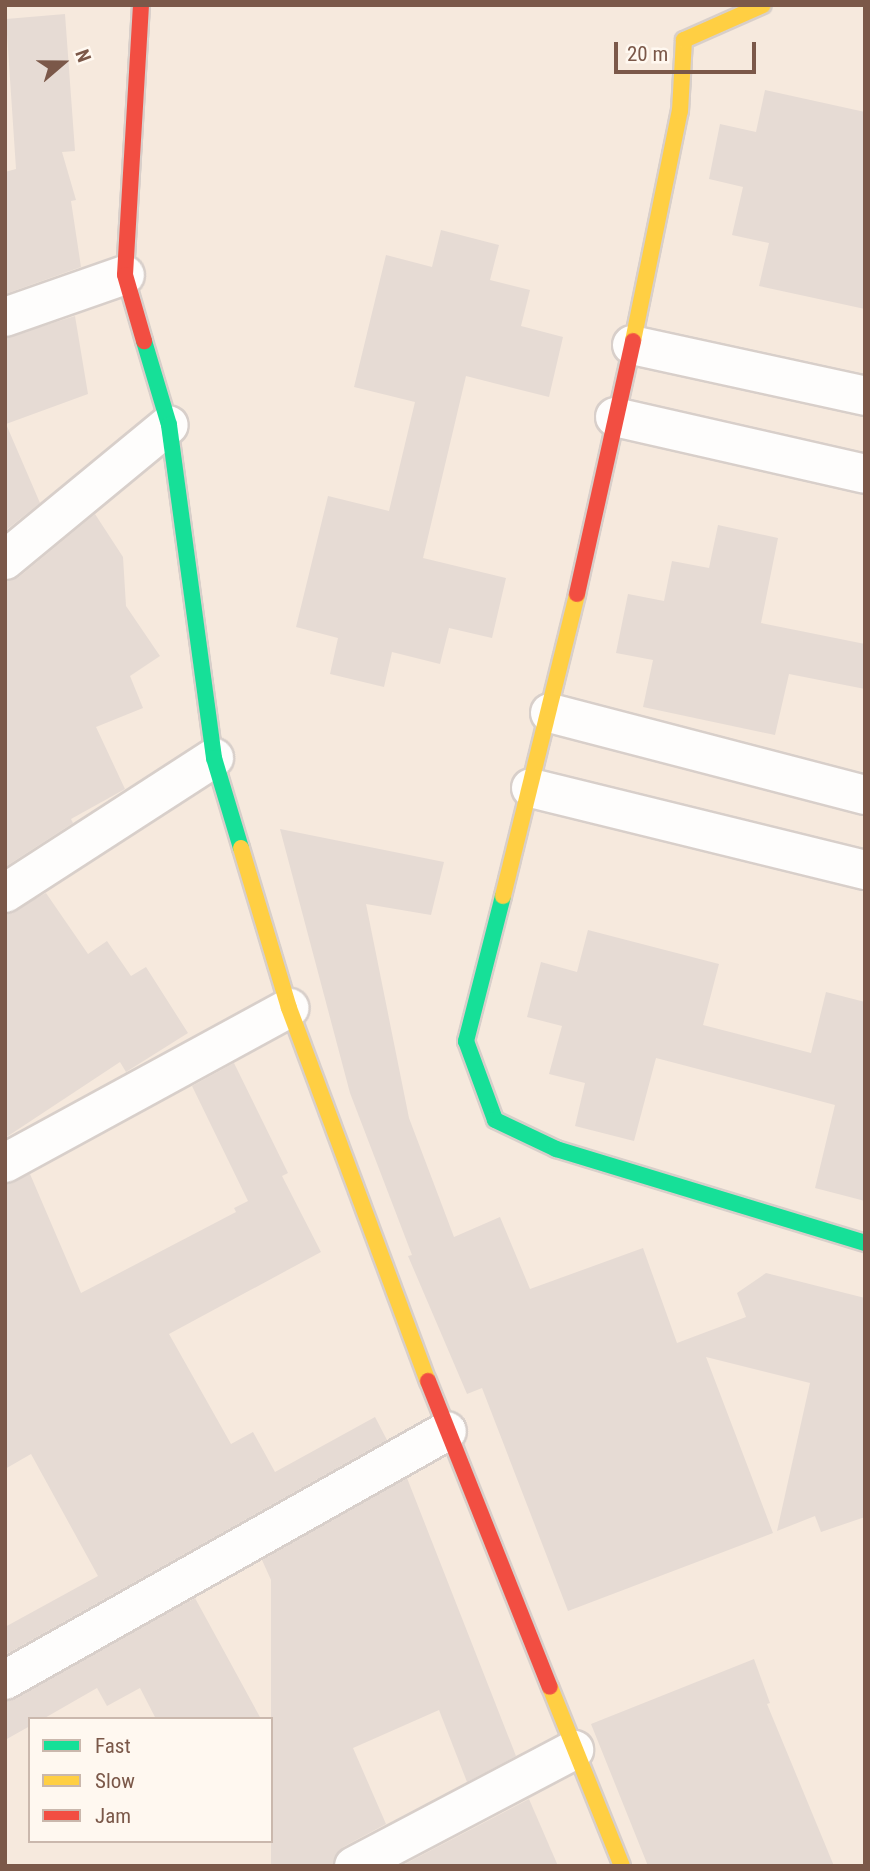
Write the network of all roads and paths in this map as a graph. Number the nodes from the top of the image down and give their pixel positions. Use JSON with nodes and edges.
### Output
{"nodes":[{"id":1,"x":141,"y":5,"type":"edge"},
{"id":2,"x":763,"y":5,"type":"edge"},
{"id":3,"x":125,"y":275,"type":"junction"},
{"id":4,"x":5,"y":317,"type":"edge"},
{"id":5,"x":632,"y":345,"type":"junction"},
{"id":6,"x":865,"y":396,"type":"edge"},
{"id":7,"x":615,"y":417,"type":"junction"},
{"id":8,"x":169,"y":425,"type":"junction"},
{"id":9,"x":865,"y":474,"type":"edge"},
{"id":10,"x":5,"y":560,"type":"edge"},
{"id":11,"x":550,"y":713,"type":"junction"},
{"id":12,"x":214,"y":758,"type":"junction"},
{"id":13,"x":531,"y":788,"type":"junction"},
{"id":14,"x":865,"y":795,"type":"edge"},
{"id":15,"x":865,"y":870,"type":"edge"},
{"id":16,"x":5,"y":893,"type":"edge"},
{"id":17,"x":289,"y":1008,"type":"junction"},
{"id":18,"x":5,"y":1163,"type":"edge"},
{"id":19,"x":865,"y":1243,"type":"edge"},
{"id":20,"x":447,"y":1431,"type":"junction"},
{"id":21,"x":5,"y":1680,"type":"edge"},
{"id":22,"x":574,"y":1750,"type":"junction"},
{"id":23,"x":354,"y":1866,"type":"edge"},
{"id":24,"x":622,"y":1866,"type":"edge"}],
"edges":[{"from":1,"to":3,"type":"street"},
{"from":2,"to":5,"type":"street"},
{"from":3,"to":4,"type":"street"},
{"from":3,"to":8,"type":"street"},
{"from":5,"to":6,"type":"street"},
{"from":5,"to":7,"type":"street"},
{"from":7,"to":9,"type":"street"},
{"from":7,"to":11,"type":"street"},
{"from":8,"to":10,"type":"street"},
{"from":8,"to":12,"type":"street"},
{"from":11,"to":13,"type":"street"},
{"from":11,"to":14,"type":"street"},
{"from":12,"to":16,"type":"street"},
{"from":12,"to":17,"type":"street"},
{"from":13,"to":15,"type":"street"},
{"from":13,"to":19,"type":"street"},
{"from":17,"to":18,"type":"street"},
{"from":17,"to":20,"type":"street"},
{"from":20,"to":21,"type":"street"},
{"from":20,"to":22,"type":"street"},
{"from":22,"to":23,"type":"street"},
{"from":22,"to":24,"type":"street"}]}
